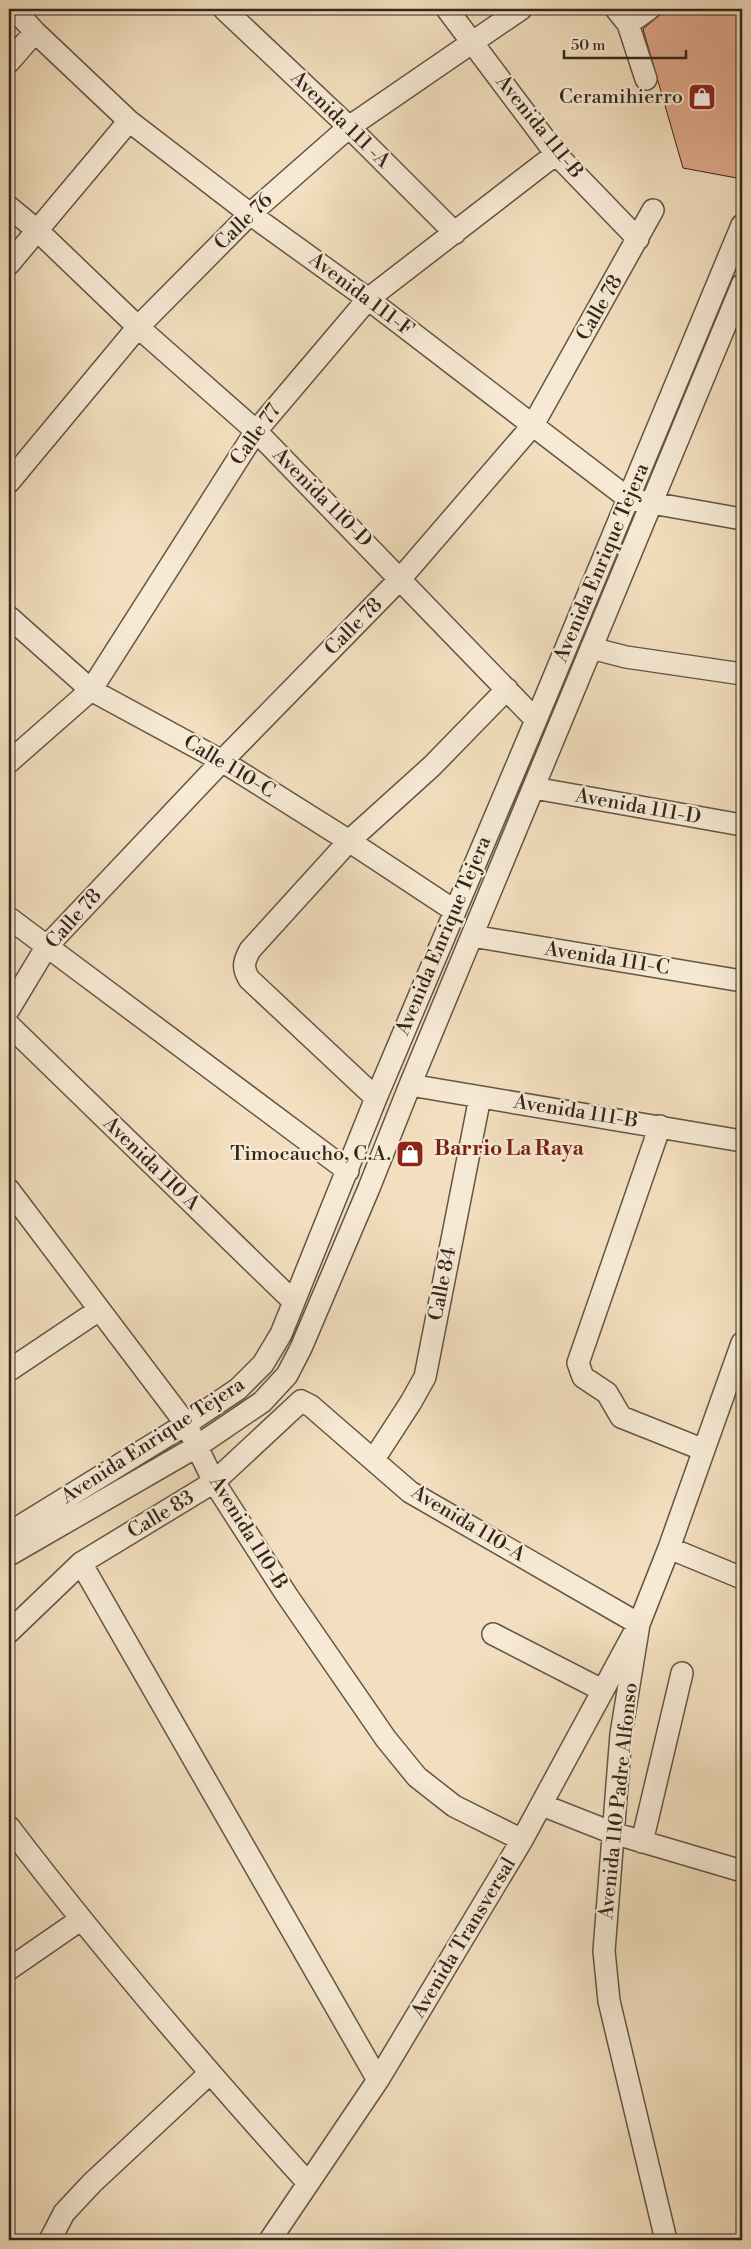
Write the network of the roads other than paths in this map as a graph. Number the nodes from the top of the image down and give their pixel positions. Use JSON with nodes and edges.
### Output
{"nodes":[{"id":1,"x":14,"y":9,"type":"edge"},
{"id":2,"x":224,"y":9,"type":"edge"},
{"id":3,"x":447,"y":9,"type":"edge"},
{"id":4,"x":521,"y":9,"type":"edge"},
{"id":5,"x":649,"y":9,"type":"edge"},
{"id":6,"x":622,"y":16,"type":"edge"},
{"id":7,"x":35,"y":32,"type":"junction"},
{"id":8,"x":472,"y":42,"type":"junction"},
{"id":9,"x":9,"y":62,"type":"edge"},
{"id":10,"x":646,"y":79,"type":"dead end"},
{"id":11,"x":129,"y":121,"type":"junction"},
{"id":12,"x":349,"y":127,"type":"junction"},
{"id":13,"x":556,"y":154,"type":"junction"},
{"id":14,"x":9,"y":208,"type":"edge"},
{"id":15,"x":653,"y":210,"type":"dead end"},
{"id":16,"x":250,"y":214,"type":"junction"},
{"id":17,"x":742,"y":225,"type":"edge"},
{"id":18,"x":38,"y":231,"type":"junction"},
{"id":19,"x":455,"y":233,"type":"junction"},
{"id":20,"x":638,"y":239,"type":"junction"},
{"id":21,"x":9,"y":264,"type":"edge"},
{"id":22,"x":742,"y":285,"type":"edge"},
{"id":23,"x":368,"y":299,"type":"junction"},
{"id":24,"x":138,"y":327,"type":"junction"},
{"id":25,"x":533,"y":424,"type":"junction"},
{"id":26,"x":256,"y":431,"type":"junction"},
{"id":27,"x":9,"y":482,"type":"edge"},
{"id":28,"x":629,"y":499,"type":"junction"},
{"id":29,"x":652,"y":502,"type":"junction"},
{"id":30,"x":742,"y":518,"type":"edge"},
{"id":31,"x":401,"y":578,"type":"junction"},
{"id":32,"x":9,"y":617,"type":"edge"},
{"id":33,"x":591,"y":648,"type":"junction"},
{"id":34,"x":742,"y":674,"type":"edge"},
{"id":35,"x":91,"y":690,"type":"junction"},
{"id":36,"x":507,"y":690,"type":"junction"},
{"id":37,"x":536,"y":720,"type":"junction"},
{"id":38,"x":222,"y":760,"type":"junction"},
{"id":39,"x":9,"y":762,"type":"edge"},
{"id":40,"x":534,"y":788,"type":"junction"},
{"id":41,"x":742,"y":825,"type":"edge"},
{"id":42,"x":349,"y":841,"type":"junction"},
{"id":43,"x":455,"y":911,"type":"junction"},
{"id":44,"x":9,"y":918,"type":"edge"},
{"id":45,"x":472,"y":936,"type":"junction"},
{"id":46,"x":47,"y":946,"type":"junction"},
{"id":47,"x":742,"y":981,"type":"edge"},
{"id":48,"x":9,"y":1009,"type":"edge"},
{"id":49,"x":9,"y":1025,"type":"edge"},
{"id":50,"x":410,"y":1085,"type":"junction"},
{"id":51,"x":480,"y":1097,"type":"junction"},
{"id":52,"x":376,"y":1098,"type":"junction"},
{"id":53,"x":660,"y":1126,"type":"junction"},
{"id":54,"x":742,"y":1141,"type":"edge"},
{"id":55,"x":348,"y":1171,"type":"junction"},
{"id":56,"x":9,"y":1190,"type":"edge"},
{"id":57,"x":294,"y":1302,"type":"junction"},
{"id":58,"x":99,"y":1310,"type":"junction"},
{"id":59,"x":742,"y":1343,"type":"edge"},
{"id":60,"x":11,"y":1369,"type":"dead end"},
{"id":61,"x":311,"y":1406,"type":"joint"},
{"id":62,"x":186,"y":1424,"type":"junction"},
{"id":63,"x":196,"y":1447,"type":"junction"},
{"id":64,"x":704,"y":1450,"type":"junction"},
{"id":65,"x":374,"y":1459,"type":"junction"},
{"id":66,"x":214,"y":1482,"type":"junction"},
{"id":67,"x":11,"y":1527,"type":"edge"},
{"id":68,"x":669,"y":1548,"type":"junction"},
{"id":69,"x":9,"y":1555,"type":"edge"},
{"id":70,"x":81,"y":1563,"type":"junction"},
{"id":71,"x":742,"y":1578,"type":"edge"},
{"id":72,"x":640,"y":1624,"type":"junction"},
{"id":73,"x":9,"y":1632,"type":"edge"},
{"id":74,"x":493,"y":1634,"type":"dead end"},
{"id":75,"x":682,"y":1673,"type":"dead end"},
{"id":76,"x":602,"y":1690,"type":"junction"},
{"id":77,"x":587,"y":1721,"type":"junction"},
{"id":78,"x":621,"y":1734,"type":"junction"},
{"id":79,"x":542,"y":1804,"type":"junction"},
{"id":80,"x":9,"y":1826,"type":"edge"},
{"id":81,"x":613,"y":1832,"type":"junction"},
{"id":82,"x":522,"y":1840,"type":"junction"},
{"id":83,"x":642,"y":1842,"type":"junction"},
{"id":84,"x":742,"y":1872,"type":"edge"},
{"id":85,"x":80,"y":1920,"type":"junction"},
{"id":86,"x":9,"y":1969,"type":"edge"},
{"id":87,"x":210,"y":2074,"type":"junction"},
{"id":88,"x":378,"y":2080,"type":"junction"},
{"id":89,"x":308,"y":2183,"type":"junction"},
{"id":90,"x":50,"y":2240,"type":"edge"},
{"id":91,"x":270,"y":2240,"type":"edge"},
{"id":92,"x":666,"y":2240,"type":"edge"}],
"edges":[{"from":1,"to":7,"type":"street","name":"Avenida 111-F"},
{"from":2,"to":12,"type":"street","name":"Avenida 111 -A"},
{"from":3,"to":8,"type":"street","name":"Avenida 111-B"},
{"from":4,"to":8,"type":"street","name":"Calle 76"},
{"from":5,"to":6,"type":"street"},
{"from":6,"to":10,"type":"street"},
{"from":7,"to":9,"type":"street"},
{"from":7,"to":11,"type":"street","name":"Avenida 111-F"},
{"from":8,"to":12,"type":"street","name":"Calle 76"},
{"from":8,"to":13,"type":"street","name":"Avenida 111-B"},
{"from":11,"to":16,"type":"street","name":"Avenida 111-F"},
{"from":11,"to":18,"type":"street"},
{"from":12,"to":16,"type":"street","name":"Calle 76"},
{"from":12,"to":19,"type":"street","name":"Avenida 111 -A"},
{"from":13,"to":19,"type":"street","name":"Calle 77"},
{"from":13,"to":20,"type":"street","name":"Avenida 111-B"},
{"from":14,"to":18,"type":"street","name":"Avenida 110-D"},
{"from":15,"to":20,"type":"street","name":"Calle 78"},
{"from":16,"to":23,"type":"street","name":"Avenida 111-F"},
{"from":16,"to":24,"type":"street","name":"Calle 76"},
{"from":17,"to":28,"type":"street","name":"Avenida Enrique Tejera"},
{"from":18,"to":21,"type":"street"},
{"from":18,"to":24,"type":"street","name":"Avenida 110-D"},
{"from":19,"to":23,"type":"street","name":"Calle 77"},
{"from":20,"to":25,"type":"street","name":"Calle 78"},
{"from":22,"to":29,"type":"street","name":"Avenida Enrique Tejera"},
{"from":23,"to":25,"type":"street","name":"Avenida 111-F"},
{"from":23,"to":26,"type":"street","name":"Calle 77"},
{"from":24,"to":26,"type":"street","name":"Avenida 110-D"},
{"from":24,"to":27,"type":"street","name":"Calle 76"},
{"from":25,"to":28,"type":"street","name":"Avenida 111-F"},
{"from":25,"to":31,"type":"street","name":"Calle 78"},
{"from":26,"to":31,"type":"street","name":"Avenida 110-D"},
{"from":26,"to":35,"type":"street","name":"Calle 77"},
{"from":28,"to":29,"type":"street"},
{"from":28,"to":37,"type":"street","name":"Avenida Enrique Tejera"},
{"from":29,"to":30,"type":"street"},
{"from":29,"to":33,"type":"street","name":"Avenida Enrique Tejera"},
{"from":31,"to":36,"type":"street","name":"Avenida 110-D"},
{"from":31,"to":38,"type":"street","name":"Calle 78"},
{"from":32,"to":35,"type":"street","name":"Calle 110-C"},
{"from":33,"to":34,"type":"street"},
{"from":33,"to":40,"type":"street","name":"Avenida Enrique Tejera"},
{"from":35,"to":38,"type":"street","name":"Calle 110-C"},
{"from":35,"to":39,"type":"street","name":"Calle 77"},
{"from":36,"to":37,"type":"street","name":"Avenida 110-D"},
{"from":36,"to":42,"type":"street"},
{"from":37,"to":43,"type":"street","name":"Avenida Enrique Tejera"},
{"from":38,"to":42,"type":"street","name":"Calle 110-C"},
{"from":38,"to":46,"type":"street","name":"Calle 78"},
{"from":40,"to":41,"type":"street","name":"Avenida 111-D"},
{"from":40,"to":45,"type":"street","name":"Avenida Enrique Tejera"},
{"from":42,"to":43,"type":"street","name":"Calle 110-C"},
{"from":42,"to":52,"type":"street"},
{"from":43,"to":52,"type":"street","name":"Avenida Enrique Tejera"},
{"from":44,"to":46,"type":"street"},
{"from":45,"to":47,"type":"street","name":"Avenida 111-C"},
{"from":45,"to":50,"type":"street","name":"Avenida Enrique Tejera"},
{"from":46,"to":48,"type":"street","name":"Calle 78"},
{"from":46,"to":55,"type":"street"},
{"from":49,"to":57,"type":"street","name":"Avenida 110 A"},
{"from":50,"to":51,"type":"street","name":"Avenida 111-B"},
{"from":50,"to":63,"type":"street","name":"Avenida Enrique Tejera"},
{"from":51,"to":53,"type":"street","name":"Avenida 111-B"},
{"from":51,"to":65,"type":"street","name":"Calle 84"},
{"from":52,"to":55,"type":"street","name":"Avenida Enrique Tejera"},
{"from":53,"to":54,"type":"street","name":"Avenida 111-B"},
{"from":53,"to":64,"type":"street"},
{"from":55,"to":57,"type":"street","name":"Avenida Enrique Tejera"},
{"from":56,"to":58,"type":"street","name":"Avenida 110-B"},
{"from":57,"to":62,"type":"street","name":"Avenida Enrique Tejera"},
{"from":58,"to":60,"type":"street"},
{"from":58,"to":62,"type":"street","name":"Avenida 110-B"},
{"from":59,"to":64,"type":"street","name":"Avenida 110 Padre Alfonso"},
{"from":61,"to":65,"type":"street","name":"Avenida 110-A"},
{"from":61,"to":66,"type":"street","name":"Calle 83"},
{"from":62,"to":63,"type":"street","name":"Avenida 110-B"},
{"from":62,"to":67,"type":"street","name":"Avenida Enrique Tejera"},
{"from":63,"to":66,"type":"street","name":"Avenida 110-B"},
{"from":63,"to":69,"type":"street","name":"Avenida Enrique Tejera"},
{"from":64,"to":68,"type":"street","name":"Avenida 110 Padre Alfonso"},
{"from":65,"to":72,"type":"street","name":"Avenida 110-A"},
{"from":66,"to":70,"type":"street","name":"Calle 83"},
{"from":66,"to":82,"type":"street","name":"Avenida 110-B"},
{"from":68,"to":71,"type":"street"},
{"from":68,"to":72,"type":"street","name":"Avenida 110 Padre Alfonso"},
{"from":70,"to":73,"type":"street","name":"Calle 83"},
{"from":70,"to":88,"type":"street"},
{"from":72,"to":76,"type":"street","name":"Avenida Transversal"},
{"from":72,"to":78,"type":"street","name":"Avenida 110 Padre Alfonso"},
{"from":74,"to":76,"type":"street"},
{"from":75,"to":83,"type":"street"},
{"from":76,"to":77,"type":"street","name":"Avenida Transversal"},
{"from":77,"to":78,"type":"street"},
{"from":77,"to":79,"type":"street","name":"Avenida Transversal"},
{"from":78,"to":81,"type":"street","name":"Avenida 110 Padre Alfonso"},
{"from":79,"to":81,"type":"street"},
{"from":79,"to":82,"type":"street","name":"Avenida Transversal"},
{"from":80,"to":85,"type":"street"},
{"from":81,"to":83,"type":"street"},
{"from":81,"to":92,"type":"street","name":"Avenida 110 Padre Alfonso"},
{"from":82,"to":88,"type":"street","name":"Avenida Transversal"},
{"from":83,"to":84,"type":"street"},
{"from":85,"to":86,"type":"street"},
{"from":85,"to":87,"type":"street"},
{"from":87,"to":89,"type":"street"},
{"from":87,"to":90,"type":"street"},
{"from":88,"to":89,"type":"street","name":"Avenida Transversal"},
{"from":89,"to":91,"type":"street","name":"Avenida Transversal"}]}
